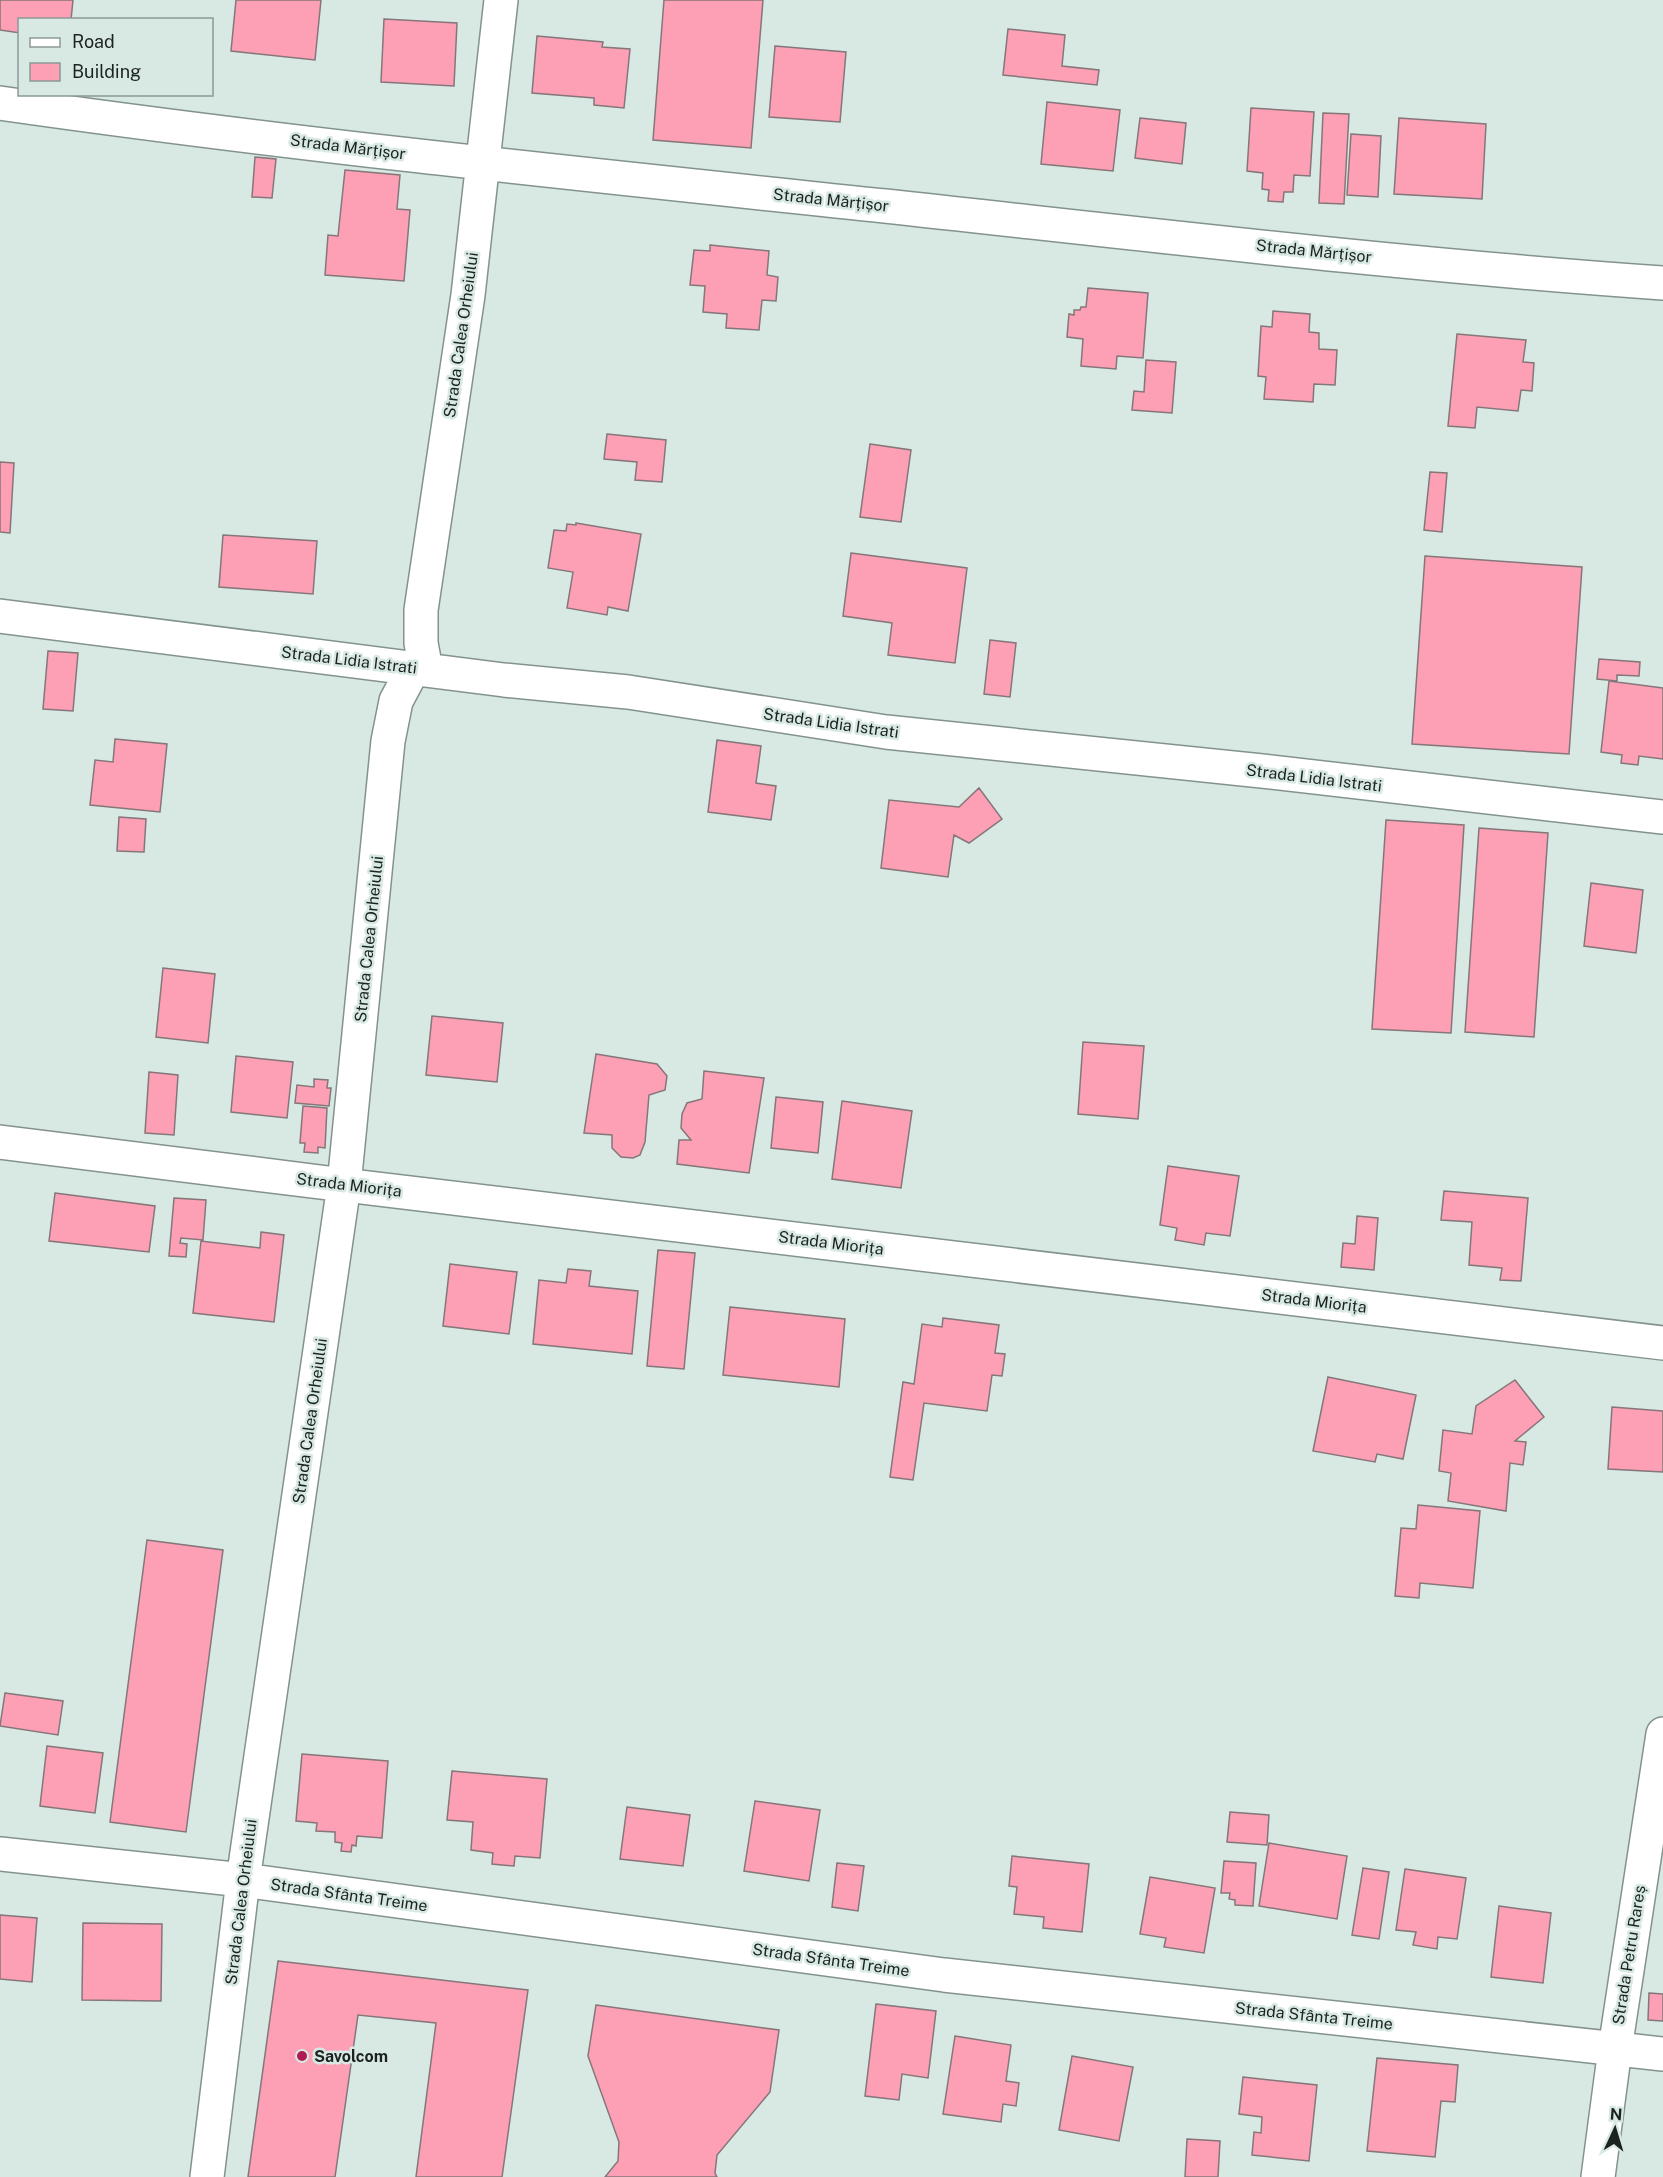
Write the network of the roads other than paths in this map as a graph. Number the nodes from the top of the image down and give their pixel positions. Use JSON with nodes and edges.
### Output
{"nodes":[{"id":1,"x":501,"y":0,"type":"edge"},
{"id":2,"x":0,"y":103,"type":"edge"},
{"id":3,"x":482,"y":163,"type":"junction"},
{"id":4,"x":1663,"y":283,"type":"edge"},
{"id":5,"x":0,"y":616,"type":"edge"},
{"id":6,"x":420,"y":669,"type":"junction"},
{"id":7,"x":1663,"y":818,"type":"edge"},
{"id":8,"x":0,"y":1142,"type":"edge"},
{"id":9,"x":344,"y":1185,"type":"junction"},
{"id":10,"x":1663,"y":1343,"type":"edge"},
{"id":11,"x":1663,"y":1734,"type":"edge"},
{"id":12,"x":0,"y":1854,"type":"edge"},
{"id":13,"x":243,"y":1880,"type":"junction"},
{"id":14,"x":1615,"y":2049,"type":"junction"},
{"id":15,"x":1663,"y":2054,"type":"edge"},
{"id":16,"x":207,"y":2177,"type":"edge"},
{"id":17,"x":1598,"y":2177,"type":"edge"}],
"edges":[{"from":1,"to":3,"type":"street","name":"Strada Calea Orheiului"},
{"from":2,"to":3,"type":"street","name":"Strada Mărțișor"},
{"from":3,"to":4,"type":"street","name":"Strada Mărțișor"},
{"from":3,"to":6,"type":"street","name":"Strada Calea Orheiului"},
{"from":5,"to":6,"type":"street","name":"Strada Lidia Istrati"},
{"from":6,"to":7,"type":"street","name":"Strada Lidia Istrati"},
{"from":6,"to":9,"type":"street","name":"Strada Calea Orheiului"},
{"from":8,"to":9,"type":"street","name":"Strada Miorița"},
{"from":9,"to":10,"type":"street","name":"Strada Miorița"},
{"from":9,"to":13,"type":"street","name":"Strada Calea Orheiului"},
{"from":11,"to":14,"type":"street","name":"Strada Petru Rareș"},
{"from":12,"to":13,"type":"street","name":"Strada Sfânta Treime"},
{"from":13,"to":14,"type":"street","name":"Strada Sfânta Treime"},
{"from":13,"to":16,"type":"street","name":"Strada Calea Orheiului"},
{"from":14,"to":15,"type":"street","name":"Strada Sfânta Treime"},
{"from":14,"to":17,"type":"street","name":"Strada Petru Rareș"}]}
